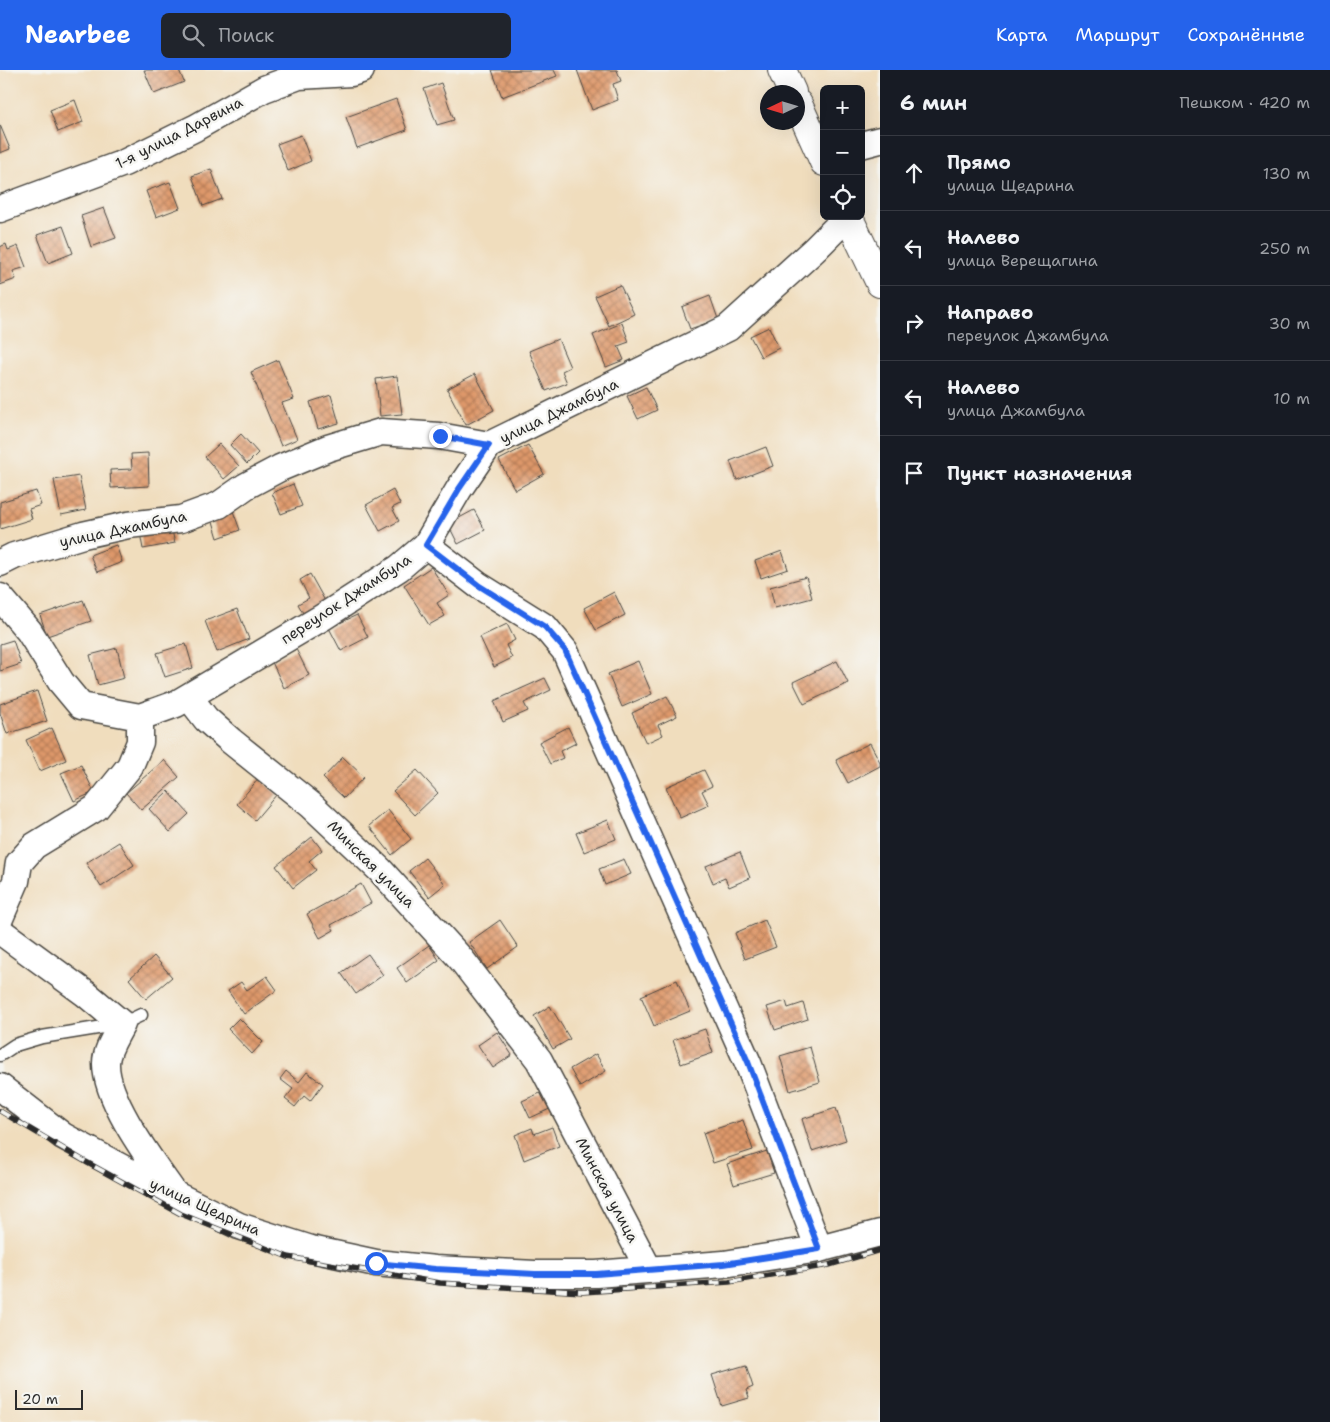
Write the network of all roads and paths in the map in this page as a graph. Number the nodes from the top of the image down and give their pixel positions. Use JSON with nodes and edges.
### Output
{"nodes":[{"id":1,"x":361,"y":70,"type":"edge"},
{"id":2,"x":782,"y":70,"type":"edge"},
{"id":3,"x":789,"y":85,"type":"edge"},
{"id":4,"x":805,"y":119,"type":"edge"},
{"id":5,"x":880,"y":140,"type":"edge"},
{"id":6,"x":865,"y":144,"type":"edge"},
{"id":7,"x":820,"y":151,"type":"edge"},
{"id":8,"x":0,"y":209,"type":"edge"},
{"id":9,"x":844,"y":220,"type":"edge"},
{"id":10,"x":850,"y":220,"type":"edge"},
{"id":11,"x":880,"y":283,"type":"edge"},
{"id":12,"x":489,"y":445,"type":"junction"},
{"id":13,"x":426,"y":545,"type":"junction"},
{"id":14,"x":0,"y":563,"type":"edge"},
{"id":15,"x":0,"y":597,"type":"edge"},
{"id":16,"x":189,"y":697,"type":"junction"},
{"id":17,"x":140,"y":717,"type":"junction"},
{"id":18,"x":0,"y":918,"type":"edge"},
{"id":19,"x":0,"y":931,"type":"edge"},
{"id":20,"x":131,"y":1020,"type":"junction"},
{"id":21,"x":0,"y":1055,"type":"edge"},
{"id":22,"x":0,"y":1087,"type":"edge"},
{"id":23,"x":175,"y":1195,"type":"junction"},
{"id":24,"x":880,"y":1233,"type":"edge"},
{"id":25,"x":819,"y":1249,"type":"junction"},
{"id":26,"x":649,"y":1270,"type":"junction"}],
"edges":[{"from":1,"to":8,"type":"street","name":"1-я улица Дарвина"},
{"from":2,"to":3,"type":"main road"},
{"from":4,"to":7,"type":"main road"},
{"from":5,"to":6,"type":"street"},
{"from":9,"to":12,"type":"street","name":"улица Джамбула"},
{"from":10,"to":11,"type":"main road"},
{"from":12,"to":13,"type":"street","name":"переулок Джамбула"},
{"from":12,"to":14,"type":"street","name":"улица Джамбула"},
{"from":13,"to":16,"type":"street","name":"переулок Джамбула"},
{"from":13,"to":25,"type":"street"},
{"from":15,"to":17,"type":"street"},
{"from":16,"to":17,"type":"street"},
{"from":16,"to":26,"type":"street","name":"Минская улица"},
{"from":17,"to":18,"type":"street"},
{"from":19,"to":20,"type":"street"},
{"from":20,"to":21,"type":"lane"},
{"from":20,"to":23,"type":"street"},
{"from":22,"to":23,"type":"street","name":"улица Щедрина"},
{"from":23,"to":26,"type":"street","name":"улица Щедрина"},
{"from":24,"to":25,"type":"street","name":"улица Щедрина"},
{"from":25,"to":26,"type":"street","name":"улица Щедрина"}]}
